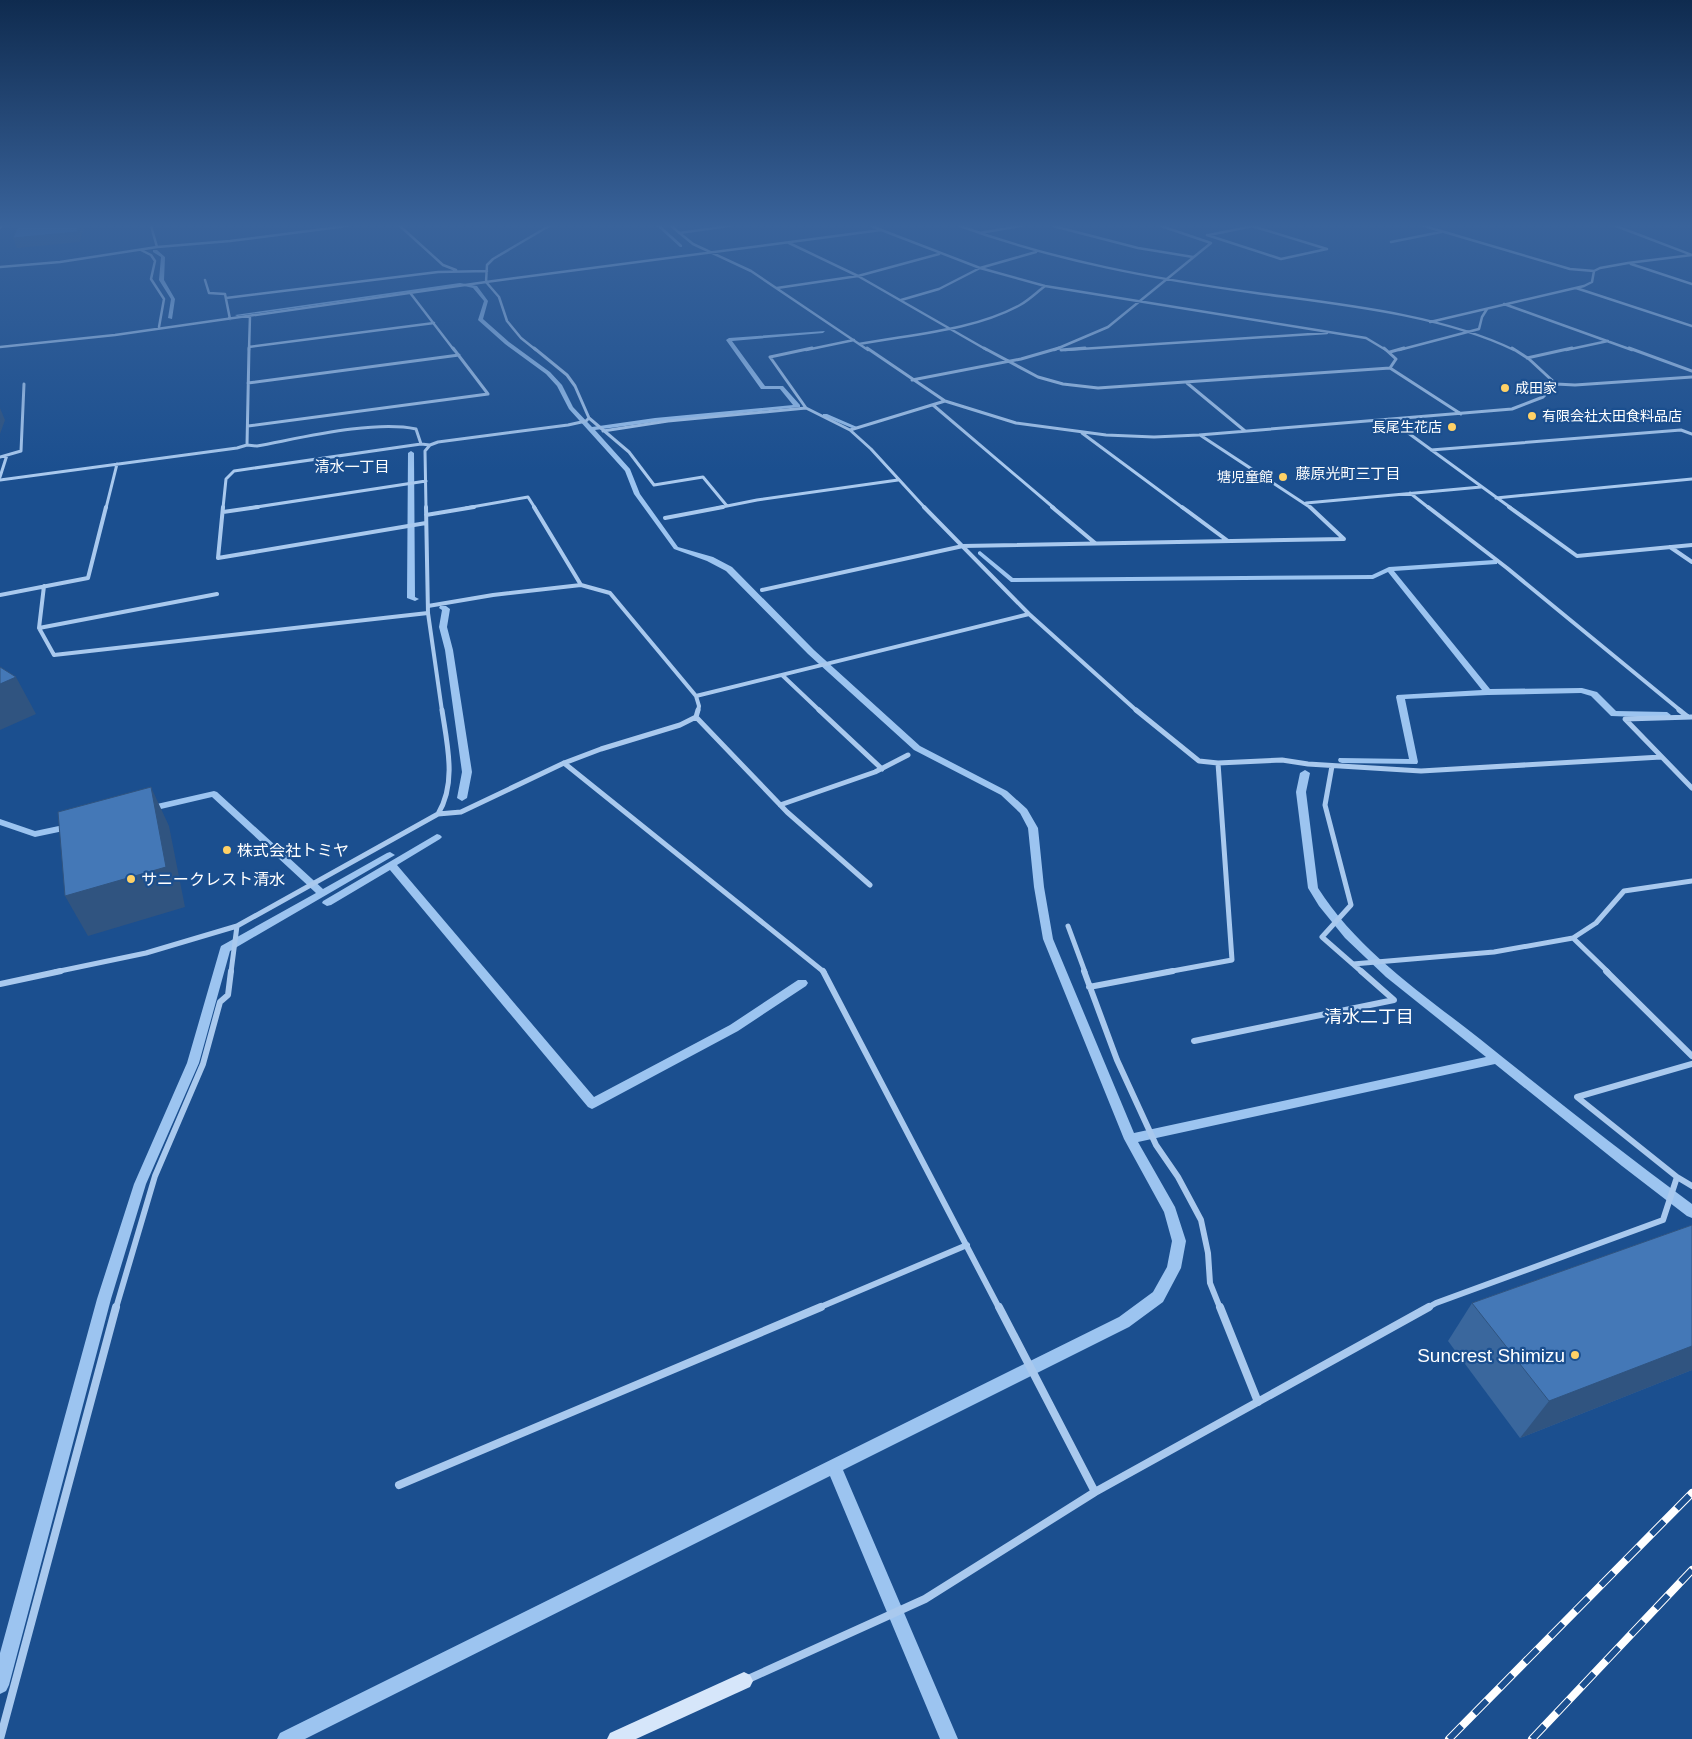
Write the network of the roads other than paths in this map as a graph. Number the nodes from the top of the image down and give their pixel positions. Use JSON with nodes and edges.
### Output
{"nodes":[{"id":1,"x":163,"y":307,"type":"edge"},
{"id":2,"x":228,"y":307,"type":"edge"},
{"id":3,"x":315,"y":307,"type":"edge"},
{"id":4,"x":421,"y":307,"type":"edge"},
{"id":5,"x":502,"y":307,"type":"edge"},
{"id":6,"x":805,"y":307,"type":"edge"},
{"id":7,"x":914,"y":307,"type":"edge"},
{"id":8,"x":1014,"y":307,"type":"edge"},
{"id":9,"x":1133,"y":307,"type":"edge"},
{"id":10,"x":1173,"y":307,"type":"edge"},
{"id":11,"x":1354,"y":307,"type":"edge"},
{"id":12,"x":1491,"y":307,"type":"edge"},
{"id":13,"x":1513,"y":307,"type":"edge"},
{"id":14,"x":1633,"y":307,"type":"edge"},
{"id":15,"x":1487,"y":308,"type":"junction"},
{"id":16,"x":250,"y":316,"type":"junction"},
{"id":17,"x":230,"y":319,"type":"junction"},
{"id":18,"x":1430,"y":322,"type":"junction"},
{"id":19,"x":434,"y":323,"type":"junction"},
{"id":20,"x":1692,"y":326,"type":"edge"},
{"id":21,"x":159,"y":327,"type":"junction"},
{"id":22,"x":949,"y":327,"type":"junction"},
{"id":23,"x":1335,"y":332,"type":"junction"},
{"id":24,"x":1465,"y":332,"type":"junction"},
{"id":25,"x":854,"y":340,"type":"junction"},
{"id":26,"x":1608,"y":341,"type":"junction"},
{"id":27,"x":859,"y":344,"type":"junction"},
{"id":28,"x":249,"y":347,"type":"junction"},
{"id":29,"x":0,"y":348,"type":"edge"},
{"id":30,"x":1052,"y":351,"type":"junction"},
{"id":31,"x":1390,"y":352,"type":"junction"},
{"id":32,"x":459,"y":355,"type":"junction"},
{"id":33,"x":1527,"y":358,"type":"junction"},
{"id":34,"x":1009,"y":362,"type":"junction"},
{"id":35,"x":1390,"y":368,"type":"junction"},
{"id":36,"x":1692,"y":371,"type":"edge"},
{"id":37,"x":1692,"y":377,"type":"edge"},
{"id":38,"x":912,"y":380,"type":"junction"},
{"id":39,"x":1187,"y":382,"type":"junction"},
{"id":40,"x":248,"y":383,"type":"junction"},
{"id":41,"x":24,"y":384,"type":"dead end"},
{"id":42,"x":1556,"y":384,"type":"junction"},
{"id":43,"x":944,"y":402,"type":"junction"},
{"id":44,"x":934,"y":405,"type":"junction"},
{"id":45,"x":806,"y":408,"type":"junction"},
{"id":46,"x":1461,"y":414,"type":"junction"},
{"id":47,"x":589,"y":418,"type":"junction"},
{"id":48,"x":1388,"y":419,"type":"junction"},
{"id":49,"x":248,"y":426,"type":"junction"},
{"id":50,"x":601,"y":429,"type":"junction"},
{"id":51,"x":850,"y":430,"type":"junction"},
{"id":52,"x":1245,"y":431,"type":"junction"},
{"id":53,"x":1081,"y":432,"type":"junction"},
{"id":54,"x":1692,"y":434,"type":"edge"},
{"id":55,"x":1199,"y":435,"type":"junction"},
{"id":56,"x":421,"y":444,"type":"junction"},
{"id":57,"x":247,"y":445,"type":"junction"},
{"id":58,"x":430,"y":445,"type":"junction"},
{"id":59,"x":1431,"y":450,"type":"junction"},
{"id":60,"x":7,"y":455,"type":"junction"},
{"id":61,"x":0,"y":457,"type":"edge"},
{"id":62,"x":117,"y":464,"type":"junction"},
{"id":63,"x":0,"y":478,"type":"edge"},
{"id":64,"x":1692,"y":479,"type":"edge"},
{"id":65,"x":426,"y":480,"type":"junction"},
{"id":66,"x":898,"y":480,"type":"junction"},
{"id":67,"x":1481,"y":487,"type":"junction"},
{"id":68,"x":1410,"y":493,"type":"junction"},
{"id":69,"x":1496,"y":498,"type":"junction"},
{"id":70,"x":1306,"y":503,"type":"junction"},
{"id":71,"x":727,"y":506,"type":"junction"},
{"id":72,"x":223,"y":512,"type":"junction"},
{"id":73,"x":426,"y":516,"type":"junction"},
{"id":74,"x":664,"y":518,"type":"dead end"},
{"id":75,"x":426,"y":523,"type":"junction"},
{"id":76,"x":1228,"y":541,"type":"junction"},
{"id":77,"x":1095,"y":543,"type":"junction"},
{"id":78,"x":1692,"y":545,"type":"edge"},
{"id":79,"x":963,"y":546,"type":"junction"},
{"id":80,"x":1670,"y":547,"type":"junction"},
{"id":81,"x":1692,"y":562,"type":"edge"},
{"id":82,"x":581,"y":585,"type":"junction"},
{"id":83,"x":44,"y":586,"type":"junction"},
{"id":84,"x":762,"y":590,"type":"dead end"},
{"id":85,"x":217,"y":594,"type":"dead end"},
{"id":86,"x":0,"y":595,"type":"edge"},
{"id":87,"x":428,"y":606,"type":"junction"},
{"id":88,"x":428,"y":613,"type":"junction"},
{"id":89,"x":1029,"y":614,"type":"junction"},
{"id":90,"x":39,"y":628,"type":"junction"},
{"id":91,"x":782,"y":675,"type":"junction"},
{"id":92,"x":696,"y":696,"type":"junction"},
{"id":93,"x":696,"y":717,"type":"junction"},
{"id":94,"x":1690,"y":717,"type":"edge"},
{"id":95,"x":908,"y":755,"type":"dead end"},
{"id":96,"x":1661,"y":756,"type":"junction"},
{"id":97,"x":564,"y":763,"type":"junction"},
{"id":98,"x":1218,"y":763,"type":"junction"},
{"id":99,"x":1332,"y":766,"type":"junction"},
{"id":100,"x":882,"y":769,"type":"junction"},
{"id":101,"x":1692,"y":788,"type":"edge"},
{"id":102,"x":780,"y":804,"type":"junction"},
{"id":103,"x":438,"y":814,"type":"junction"},
{"id":104,"x":1692,"y":881,"type":"edge"},
{"id":105,"x":870,"y":885,"type":"dead end"},
{"id":106,"x":237,"y":926,"type":"junction"},
{"id":107,"x":1068,"y":926,"type":"dead end"},
{"id":108,"x":1573,"y":938,"type":"junction"},
{"id":109,"x":1353,"y":964,"type":"junction"},
{"id":110,"x":0,"y":984,"type":"edge"},
{"id":111,"x":1089,"y":987,"type":"junction"},
{"id":112,"x":1194,"y":1041,"type":"dead end"},
{"id":113,"x":1692,"y":1056,"type":"edge"},
{"id":114,"x":1692,"y":1064,"type":"edge"},
{"id":115,"x":1677,"y":1177,"type":"junction"},
{"id":116,"x":1692,"y":1186,"type":"edge"},
{"id":117,"x":967,"y":1245,"type":"junction"},
{"id":118,"x":1258,"y":1402,"type":"junction"},
{"id":119,"x":399,"y":1485,"type":"dead end"},
{"id":120,"x":1096,"y":1492,"type":"junction"},
{"id":121,"x":744,"y":1681,"type":"joint"},
{"id":122,"x":0,"y":1739,"type":"edge"},
{"id":123,"x":616,"y":1739,"type":"edge"}],
"edges":[{"from":1,"to":21,"type":"street"},
{"from":2,"to":17,"type":"street"},
{"from":3,"to":16,"type":"street"},
{"from":4,"to":19,"type":"street"},
{"from":5,"to":47,"type":"street"},
{"from":6,"to":25,"type":"street"},
{"from":7,"to":22,"type":"street"},
{"from":8,"to":22,"type":"street"},
{"from":9,"to":30,"type":"street"},
{"from":10,"to":23,"type":"street"},
{"from":11,"to":18,"type":"street"},
{"from":12,"to":15,"type":"street"},
{"from":13,"to":26,"type":"street"},
{"from":14,"to":20,"type":"street"},
{"from":15,"to":18,"type":"street"},
{"from":15,"to":24,"type":"street"},
{"from":16,"to":17,"type":"street"},
{"from":16,"to":28,"type":"street"},
{"from":17,"to":21,"type":"street"},
{"from":18,"to":24,"type":"street"},
{"from":19,"to":28,"type":"street"},
{"from":19,"to":32,"type":"street"},
{"from":21,"to":29,"type":"street"},
{"from":22,"to":27,"type":"street"},
{"from":22,"to":34,"type":"street"},
{"from":23,"to":30,"type":"street"},
{"from":23,"to":31,"type":"street"},
{"from":24,"to":31,"type":"street"},
{"from":24,"to":33,"type":"street"},
{"from":25,"to":27,"type":"street"},
{"from":25,"to":45,"type":"street"},
{"from":26,"to":33,"type":"street"},
{"from":26,"to":36,"type":"street"},
{"from":27,"to":38,"type":"street"},
{"from":28,"to":40,"type":"street"},
{"from":30,"to":34,"type":"street"},
{"from":31,"to":35,"type":"street"},
{"from":32,"to":40,"type":"street"},
{"from":32,"to":49,"type":"street"},
{"from":33,"to":42,"type":"street"},
{"from":34,"to":38,"type":"street"},
{"from":34,"to":39,"type":"street"},
{"from":35,"to":39,"type":"street"},
{"from":35,"to":46,"type":"street"},
{"from":37,"to":42,"type":"street"},
{"from":38,"to":43,"type":"street"},
{"from":39,"to":52,"type":"street"},
{"from":40,"to":49,"type":"street"},
{"from":41,"to":60,"type":"street"},
{"from":42,"to":46,"type":"street"},
{"from":43,"to":44,"type":"street"},
{"from":43,"to":53,"type":"street"},
{"from":44,"to":51,"type":"street"},
{"from":44,"to":77,"type":"street"},
{"from":45,"to":50,"type":"street"},
{"from":45,"to":51,"type":"street"},
{"from":46,"to":48,"type":"street"},
{"from":47,"to":50,"type":"street"},
{"from":47,"to":58,"type":"street"},
{"from":48,"to":52,"type":"street"},
{"from":48,"to":59,"type":"street"},
{"from":49,"to":57,"type":"street"},
{"from":50,"to":71,"type":"street"},
{"from":51,"to":66,"type":"street"},
{"from":52,"to":55,"type":"street"},
{"from":53,"to":55,"type":"street"},
{"from":53,"to":76,"type":"street"},
{"from":54,"to":59,"type":"street"},
{"from":55,"to":70,"type":"street"},
{"from":56,"to":57,"type":"street"},
{"from":56,"to":58,"type":"street"},
{"from":56,"to":72,"type":"street"},
{"from":57,"to":62,"type":"street"},
{"from":58,"to":65,"type":"street"},
{"from":59,"to":67,"type":"street"},
{"from":60,"to":61,"type":"street"},
{"from":60,"to":63,"type":"street"},
{"from":62,"to":63,"type":"street"},
{"from":62,"to":83,"type":"street"},
{"from":64,"to":69,"type":"street"},
{"from":65,"to":72,"type":"street"},
{"from":65,"to":73,"type":"street"},
{"from":66,"to":71,"type":"street"},
{"from":66,"to":79,"type":"street"},
{"from":67,"to":68,"type":"street"},
{"from":67,"to":69,"type":"street"},
{"from":68,"to":70,"type":"street"},
{"from":68,"to":94,"type":"street"},
{"from":69,"to":80,"type":"street"},
{"from":70,"to":76,"type":"street"},
{"from":71,"to":74,"type":"street"},
{"from":72,"to":75,"type":"street"},
{"from":73,"to":75,"type":"street"},
{"from":73,"to":82,"type":"street"},
{"from":75,"to":87,"type":"street"},
{"from":76,"to":77,"type":"street"},
{"from":77,"to":79,"type":"street"},
{"from":78,"to":80,"type":"street"},
{"from":79,"to":84,"type":"street"},
{"from":79,"to":89,"type":"street"},
{"from":80,"to":81,"type":"street"},
{"from":82,"to":87,"type":"street"},
{"from":82,"to":92,"type":"street"},
{"from":83,"to":86,"type":"street"},
{"from":83,"to":90,"type":"street"},
{"from":85,"to":90,"type":"street"},
{"from":87,"to":88,"type":"street"},
{"from":88,"to":90,"type":"street"},
{"from":88,"to":103,"type":"street"},
{"from":89,"to":91,"type":"street"},
{"from":89,"to":98,"type":"street"},
{"from":91,"to":92,"type":"street"},
{"from":91,"to":100,"type":"street"},
{"from":92,"to":93,"type":"street"},
{"from":93,"to":97,"type":"street"},
{"from":93,"to":102,"type":"street"},
{"from":94,"to":96,"type":"street"},
{"from":95,"to":100,"type":"street"},
{"from":96,"to":99,"type":"street"},
{"from":96,"to":101,"type":"street"},
{"from":97,"to":103,"type":"street"},
{"from":97,"to":117,"type":"street"},
{"from":98,"to":99,"type":"street"},
{"from":98,"to":111,"type":"street"},
{"from":99,"to":109,"type":"street"},
{"from":100,"to":102,"type":"street"},
{"from":102,"to":105,"type":"street"},
{"from":103,"to":106,"type":"street"},
{"from":104,"to":108,"type":"street"},
{"from":106,"to":110,"type":"street"},
{"from":106,"to":122,"type":"street"},
{"from":107,"to":111,"type":"street"},
{"from":108,"to":109,"type":"street"},
{"from":108,"to":113,"type":"street"},
{"from":109,"to":112,"type":"street"},
{"from":111,"to":118,"type":"street"},
{"from":114,"to":115,"type":"street"},
{"from":115,"to":116,"type":"street"},
{"from":115,"to":118,"type":"street"},
{"from":117,"to":119,"type":"street"},
{"from":117,"to":120,"type":"street"},
{"from":118,"to":120,"type":"street"},
{"from":120,"to":121,"type":"street"},
{"from":121,"to":123,"type":"street"}]}
